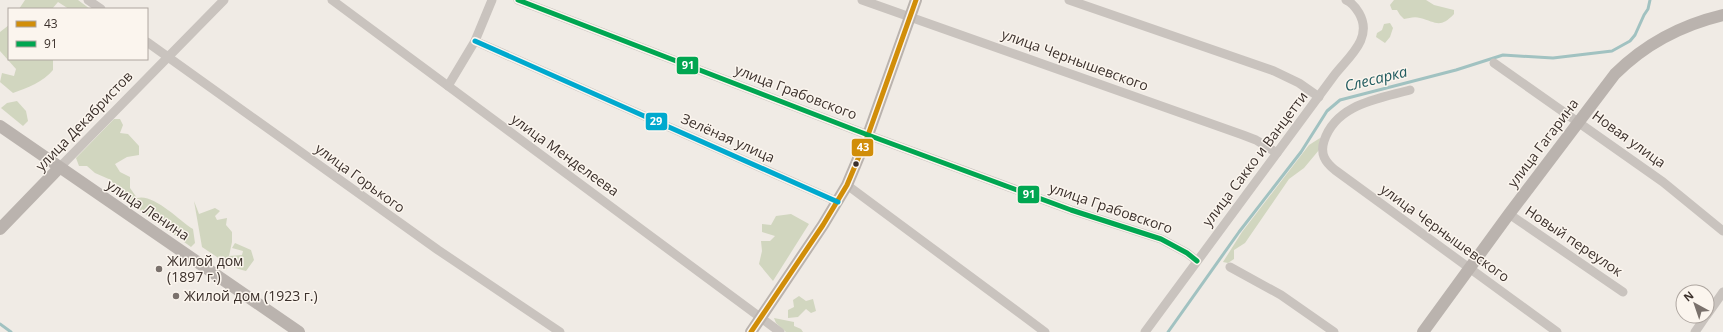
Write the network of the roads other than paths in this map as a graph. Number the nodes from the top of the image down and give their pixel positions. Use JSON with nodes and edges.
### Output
{"nodes":[{"id":1,"x":88,"y":0,"type":"edge"},
{"id":2,"x":224,"y":0,"type":"edge"},
{"id":3,"x":332,"y":0,"type":"edge"},
{"id":4,"x":492,"y":0,"type":"edge"},
{"id":5,"x":518,"y":0,"type":"edge"},
{"id":6,"x":862,"y":0,"type":"edge"},
{"id":7,"x":916,"y":0,"type":"edge"},
{"id":8,"x":1069,"y":0,"type":"edge"},
{"id":9,"x":1347,"y":0,"type":"edge"},
{"id":10,"x":100,"y":8,"type":"edge"},
{"id":11,"x":1723,"y":15,"type":"edge"},
{"id":12,"x":910,"y":17,"type":"junction"},
{"id":13,"x":475,"y":41,"type":"junction"},
{"id":14,"x":148,"y":43,"type":"edge"},
{"id":15,"x":168,"y":57,"type":"junction"},
{"id":16,"x":1494,"y":63,"type":"dead end"},
{"id":17,"x":448,"y":86,"type":"junction"},
{"id":18,"x":1410,"y":90,"type":"dead end"},
{"id":19,"x":1319,"y":97,"type":"junction"},
{"id":20,"x":1578,"y":121,"type":"junction"},
{"id":21,"x":0,"y":126,"type":"edge"},
{"id":22,"x":868,"y":135,"type":"junction"},
{"id":23,"x":1276,"y":153,"type":"junction"},
{"id":24,"x":59,"y":168,"type":"junction"},
{"id":25,"x":847,"y":185,"type":"junction"},
{"id":26,"x":838,"y":202,"type":"junction"},
{"id":27,"x":1509,"y":214,"type":"junction"},
{"id":28,"x":0,"y":229,"type":"edge"},
{"id":29,"x":1723,"y":230,"type":"edge"},
{"id":30,"x":1197,"y":261,"type":"junction"},
{"id":31,"x":1230,"y":267,"type":"dead end"},
{"id":32,"x":1470,"y":268,"type":"junction"},
{"id":33,"x":1623,"y":292,"type":"dead end"},
{"id":34,"x":1723,"y":292,"type":"edge"},
{"id":35,"x":1715,"y":304,"type":"edge"},
{"id":36,"x":761,"y":318,"type":"junction"},
{"id":37,"x":299,"y":332,"type":"edge"},
{"id":38,"x":560,"y":332,"type":"edge"},
{"id":39,"x":751,"y":332,"type":"edge"},
{"id":40,"x":780,"y":332,"type":"edge"},
{"id":41,"x":1045,"y":332,"type":"edge"},
{"id":42,"x":1145,"y":332,"type":"edge"},
{"id":43,"x":1334,"y":332,"type":"edge"},
{"id":44,"x":1423,"y":332,"type":"edge"},
{"id":45,"x":1557,"y":332,"type":"edge"}],
"edges":[{"from":1,"to":10,"type":"street"},
{"from":2,"to":15,"type":"street","name":"улица Декабристов"},
{"from":3,"to":17,"type":"street","name":"улица Менделеева"},
{"from":4,"to":13,"type":"street"},
{"from":5,"to":22,"type":"street","name":"улица Грабовского"},
{"from":6,"to":12,"type":"street","name":"улица Чернышевского"},
{"from":7,"to":12,"type":"main road"},
{"from":8,"to":19,"type":"street"},
{"from":9,"to":19,"type":"street","name":"улица Сакко и Ванцетти"},
{"from":11,"to":20,"type":"main road","name":"улица Гагарина"},
{"from":12,"to":22,"type":"main road"},
{"from":12,"to":23,"type":"street","name":"улица Чернышевского"},
{"from":13,"to":17,"type":"street"},
{"from":13,"to":26,"type":"street","name":"Зелёная улица"},
{"from":14,"to":15,"type":"street","name":"улица Горького"},
{"from":15,"to":24,"type":"street","name":"улица Декабристов"},
{"from":15,"to":38,"type":"street","name":"улица Горького"},
{"from":16,"to":20,"type":"street","name":"Новая улица"},
{"from":17,"to":36,"type":"street","name":"улица Менделеева"},
{"from":18,"to":32,"type":"street","name":"улица Чернышевского"},
{"from":19,"to":23,"type":"street","name":"улица Сакко и Ванцетти"},
{"from":20,"to":27,"type":"main road","name":"улица Гагарина"},
{"from":20,"to":29,"type":"street","name":"Новая улица"},
{"from":21,"to":24,"type":"main road","name":"улица Ленина"},
{"from":22,"to":25,"type":"main road"},
{"from":22,"to":30,"type":"street","name":"улица Грабовского"},
{"from":23,"to":30,"type":"street","name":"улица Сакко и Ванцетти"},
{"from":24,"to":28,"type":"main road","name":"улица Декабристов"},
{"from":24,"to":37,"type":"main road","name":"улица Ленина"},
{"from":25,"to":26,"type":"main road"},
{"from":25,"to":41,"type":"street"},
{"from":26,"to":36,"type":"main road"},
{"from":27,"to":32,"type":"main road","name":"улица Гагарина"},
{"from":27,"to":33,"type":"street","name":"Новый переулок"},
{"from":30,"to":42,"type":"street","name":"улица Сакко и Ванцетти"},
{"from":31,"to":43,"type":"street"},
{"from":32,"to":44,"type":"main road","name":"улица Гагарина"},
{"from":32,"to":45,"type":"street","name":"улица Чернышевского"},
{"from":34,"to":35,"type":"street"},
{"from":36,"to":39,"type":"main road"},
{"from":36,"to":40,"type":"street","name":"улица Менделеева"}]}
